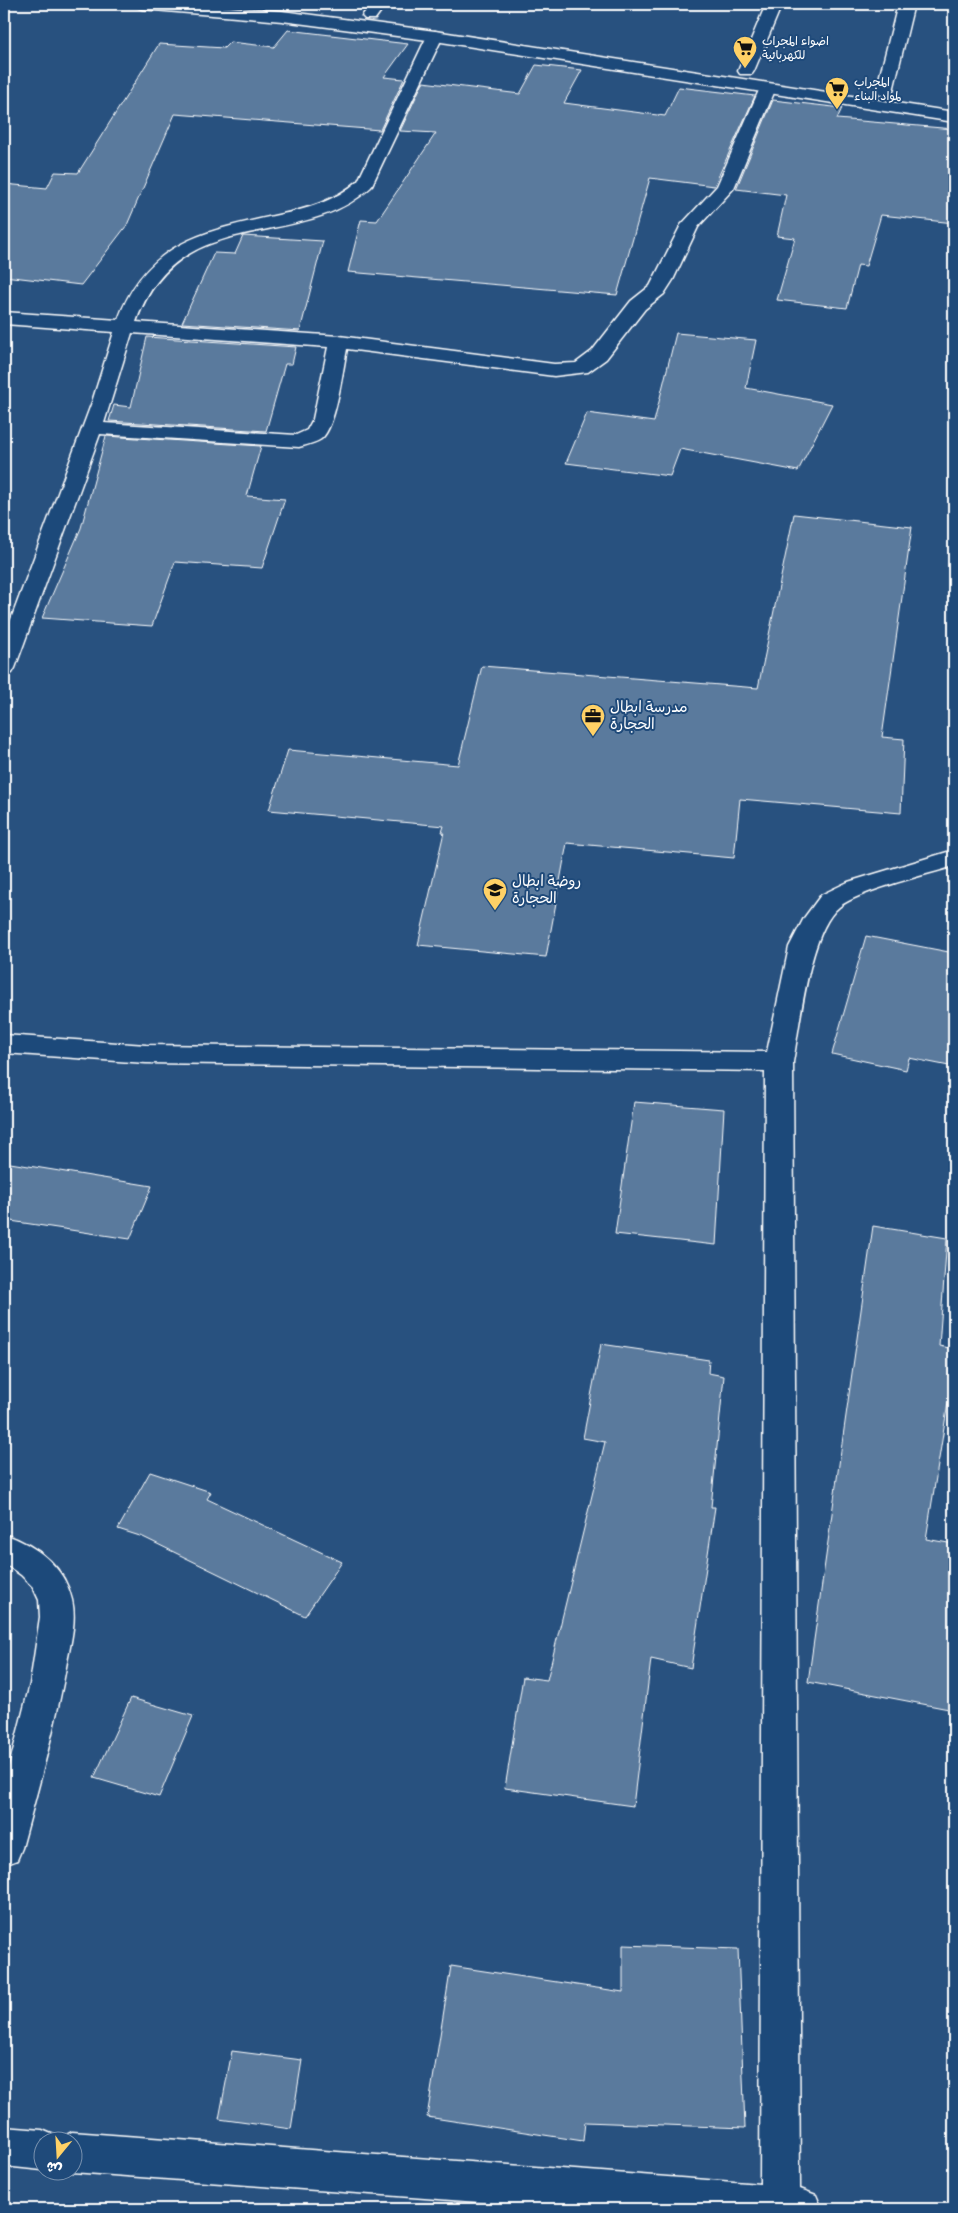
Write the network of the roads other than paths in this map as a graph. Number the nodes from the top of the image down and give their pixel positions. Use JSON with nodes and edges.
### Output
{"nodes":[{"id":1,"x":142,"y":4,"type":"edge"},
{"id":2,"x":272,"y":4,"type":"edge"},
{"id":3,"x":774,"y":4,"type":"edge"},
{"id":4,"x":906,"y":4,"type":"edge"},
{"id":5,"x":374,"y":10,"type":"edge"},
{"id":6,"x":435,"y":36,"type":"junction"},
{"id":7,"x":746,"y":71,"type":"junction"},
{"id":8,"x":768,"y":88,"type":"junction"},
{"id":9,"x":886,"y":92,"type":"junction"},
{"id":10,"x":954,"y":103,"type":"edge"},
{"id":11,"x":954,"y":117,"type":"edge"},
{"id":12,"x":4,"y":318,"type":"edge"},
{"id":13,"x":126,"y":327,"type":"junction"},
{"id":14,"x":339,"y":342,"type":"junction"},
{"id":15,"x":92,"y":428,"type":"junction"},
{"id":16,"x":4,"y":668,"type":"edge"},
{"id":17,"x":954,"y":858,"type":"edge"},
{"id":18,"x":4,"y":1044,"type":"edge"},
{"id":19,"x":779,"y":1062,"type":"junction"},
{"id":20,"x":4,"y":1548,"type":"edge"},
{"id":21,"x":4,"y":1848,"type":"edge"},
{"id":22,"x":4,"y":2147,"type":"edge"},
{"id":23,"x":32,"y":2149,"type":"edge"},
{"id":24,"x":82,"y":2153,"type":"edge"},
{"id":25,"x":788,"y":2208,"type":"edge"}],
"edges":[{"from":1,"to":6,"type":"street"},
{"from":2,"to":5,"type":"street"},
{"from":3,"to":7,"type":"street"},
{"from":4,"to":9,"type":"street"},
{"from":5,"to":7,"type":"street"},
{"from":6,"to":8,"type":"street"},
{"from":6,"to":13,"type":"street"},
{"from":7,"to":9,"type":"street"},
{"from":8,"to":11,"type":"street"},
{"from":8,"to":14,"type":"street"},
{"from":9,"to":10,"type":"street"},
{"from":12,"to":13,"type":"street"},
{"from":13,"to":14,"type":"street"},
{"from":13,"to":15,"type":"street"},
{"from":14,"to":15,"type":"street"},
{"from":15,"to":16,"type":"street"},
{"from":17,"to":19,"type":"street"},
{"from":18,"to":19,"type":"street"},
{"from":19,"to":25,"type":"street"},
{"from":20,"to":21,"type":"street"},
{"from":22,"to":23,"type":"street"},
{"from":24,"to":25,"type":"street"}]}
